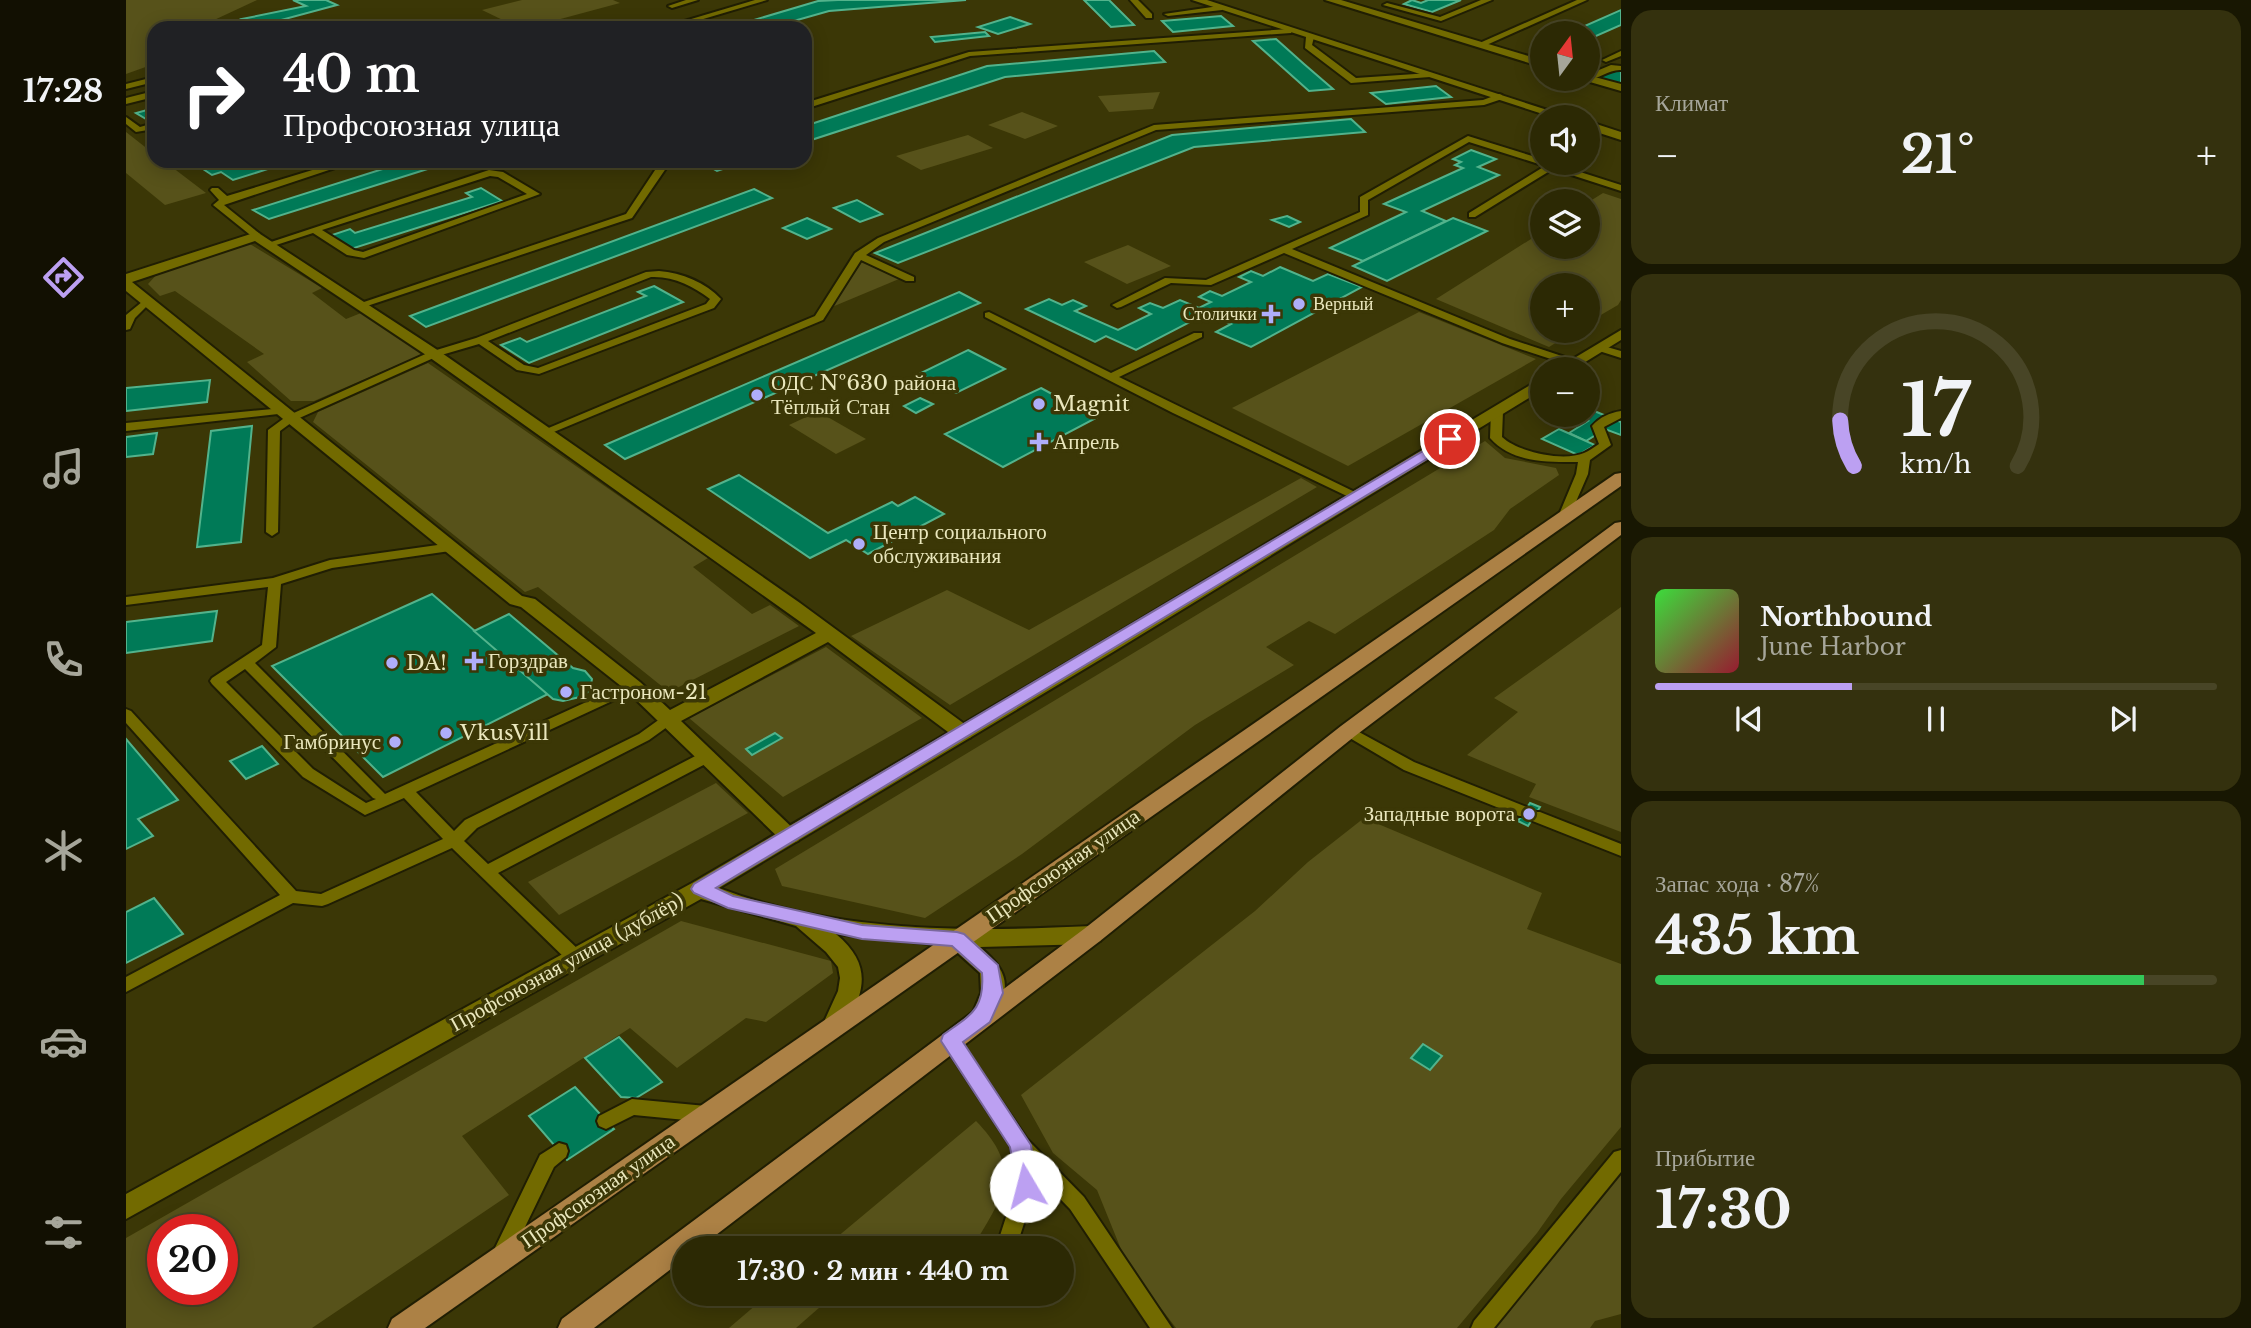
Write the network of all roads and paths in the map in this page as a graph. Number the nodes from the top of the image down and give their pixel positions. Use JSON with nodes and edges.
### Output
{"nodes":[{"id":1,"x":694,"y":0,"type":"edge"},
{"id":2,"x":763,"y":0,"type":"edge"},
{"id":3,"x":1134,"y":0,"type":"edge"},
{"id":4,"x":1197,"y":0,"type":"edge"},
{"id":5,"x":1330,"y":0,"type":"edge"},
{"id":6,"x":1400,"y":0,"type":"edge"},
{"id":7,"x":1488,"y":0,"type":"edge"},
{"id":8,"x":1583,"y":0,"type":"edge"},
{"id":9,"x":1387,"y":5,"type":"junction"},
{"id":10,"x":671,"y":6,"type":"dead end"},
{"id":11,"x":1219,"y":8,"type":"junction"},
{"id":12,"x":1370,"y":12,"type":"junction"},
{"id":13,"x":1168,"y":14,"type":"dead end"},
{"id":14,"x":1149,"y":16,"type":"dead end"},
{"id":15,"x":690,"y":21,"type":"edge"},
{"id":16,"x":1288,"y":31,"type":"junction"},
{"id":17,"x":1310,"y":37,"type":"junction"},
{"id":18,"x":1479,"y":45,"type":"junction"},
{"id":19,"x":1621,"y":53,"type":"edge"},
{"id":20,"x":1530,"y":60,"type":"edge"},
{"id":21,"x":1606,"y":60,"type":"dead end"},
{"id":22,"x":1621,"y":68,"type":"edge"},
{"id":23,"x":1600,"y":72,"type":"edge"},
{"id":24,"x":1430,"y":75,"type":"junction"},
{"id":25,"x":147,"y":81,"type":"edge"},
{"id":26,"x":1600,"y":82,"type":"edge"},
{"id":27,"x":126,"y":87,"type":"edge"},
{"id":28,"x":1621,"y":88,"type":"edge"},
{"id":29,"x":147,"y":96,"type":"edge"},
{"id":30,"x":1499,"y":97,"type":"junction"},
{"id":31,"x":126,"y":101,"type":"edge"},
{"id":32,"x":812,"y":104,"type":"edge"},
{"id":33,"x":1530,"y":107,"type":"edge"},
{"id":34,"x":126,"y":120,"type":"edge"},
{"id":35,"x":147,"y":127,"type":"edge"},
{"id":36,"x":1600,"y":129,"type":"edge"},
{"id":37,"x":1621,"y":136,"type":"edge"},
{"id":38,"x":1530,"y":159,"type":"edge"},
{"id":39,"x":328,"y":168,"type":"edge"},
{"id":40,"x":661,"y":168,"type":"edge"},
{"id":41,"x":1530,"y":175,"type":"edge"},
{"id":42,"x":1580,"y":175,"type":"edge"},
{"id":43,"x":1621,"y":188,"type":"edge"},
{"id":44,"x":215,"y":190,"type":"dead end"},
{"id":45,"x":225,"y":200,"type":"junction"},
{"id":46,"x":1472,"y":215,"type":"dead end"},
{"id":47,"x":314,"y":230,"type":"junction"},
{"id":48,"x":263,"y":240,"type":"junction"},
{"id":49,"x":1284,"y":249,"type":"junction"},
{"id":50,"x":859,"y":255,"type":"junction"},
{"id":51,"x":910,"y":279,"type":"dead end"},
{"id":52,"x":126,"y":281,"type":"edge"},
{"id":53,"x":148,"y":300,"type":"junction"},
{"id":54,"x":1117,"y":304,"type":"dead end"},
{"id":55,"x":360,"y":305,"type":"junction"},
{"id":56,"x":989,"y":315,"type":"dead end"},
{"id":57,"x":126,"y":327,"type":"edge"},
{"id":58,"x":1621,"y":334,"type":"edge"},
{"id":59,"x":1198,"y":335,"type":"dead end"},
{"id":60,"x":480,"y":340,"type":"junction"},
{"id":61,"x":1600,"y":348,"type":"junction"},
{"id":62,"x":434,"y":354,"type":"junction"},
{"id":63,"x":1621,"y":355,"type":"edge"},
{"id":64,"x":1546,"y":357,"type":"edge"},
{"id":65,"x":1584,"y":357,"type":"edge"},
{"id":66,"x":1111,"y":377,"type":"junction"},
{"id":67,"x":1530,"y":390,"type":"edge"},
{"id":68,"x":1497,"y":411,"type":"junction"},
{"id":69,"x":1621,"y":414,"type":"edge"},
{"id":70,"x":287,"y":415,"type":"junction"},
{"id":71,"x":126,"y":427,"type":"edge"},
{"id":72,"x":545,"y":432,"type":"junction"},
{"id":73,"x":1584,"y":458,"type":"junction"},
{"id":74,"x":1621,"y":478,"type":"edge"},
{"id":75,"x":1355,"y":495,"type":"junction"},
{"id":76,"x":1564,"y":517,"type":"junction"},
{"id":77,"x":1621,"y":527,"type":"edge"},
{"id":78,"x":272,"y":532,"type":"dead end"},
{"id":79,"x":452,"y":547,"type":"junction"},
{"id":80,"x":275,"y":582,"type":"junction"},
{"id":81,"x":126,"y":601,"type":"edge"},
{"id":82,"x":828,"y":635,"type":"junction"},
{"id":83,"x":246,"y":662,"type":"junction"},
{"id":84,"x":633,"y":686,"type":"junction"},
{"id":85,"x":126,"y":714,"type":"edge"},
{"id":86,"x":669,"y":719,"type":"junction"},
{"id":87,"x":1348,"y":731,"type":"junction"},
{"id":88,"x":963,"y":733,"type":"junction"},
{"id":89,"x":708,"y":756,"type":"junction"},
{"id":90,"x":407,"y":792,"type":"junction"},
{"id":91,"x":378,"y":794,"type":"dead end"},
{"id":92,"x":790,"y":836,"type":"junction"},
{"id":93,"x":454,"y":841,"type":"junction"},
{"id":94,"x":1621,"y":850,"type":"edge"},
{"id":95,"x":487,"y":872,"type":"junction"},
{"id":96,"x":700,"y":889,"type":"junction"},
{"id":97,"x":291,"y":897,"type":"junction"},
{"id":98,"x":800,"y":919,"type":"junction"},
{"id":99,"x":1092,"y":935,"type":"junction"},
{"id":100,"x":957,"y":939,"type":"junction"},
{"id":101,"x":575,"y":957,"type":"junction"},
{"id":102,"x":126,"y":985,"type":"edge"},
{"id":103,"x":983,"y":1017,"type":"junction"},
{"id":104,"x":835,"y":1024,"type":"junction"},
{"id":105,"x":951,"y":1041,"type":"junction"},
{"id":106,"x":706,"y":1114,"type":"junction"},
{"id":107,"x":606,"y":1121,"type":"dead end"},
{"id":108,"x":1020,"y":1145,"type":"junction"},
{"id":109,"x":559,"y":1151,"type":"dead end"},
{"id":110,"x":1621,"y":1158,"type":"edge"},
{"id":111,"x":126,"y":1208,"type":"edge"},
{"id":112,"x":1010,"y":1236,"type":"edge"},
{"id":113,"x":498,"y":1261,"type":"junction"},
{"id":114,"x":402,"y":1328,"type":"edge"},
{"id":115,"x":572,"y":1328,"type":"edge"},
{"id":116,"x":1163,"y":1328,"type":"edge"},
{"id":117,"x":1481,"y":1328,"type":"edge"}],
"edges":[{"from":1,"to":10,"type":"lane"},
{"from":2,"to":15,"type":"lane"},
{"from":3,"to":14,"type":"lane"},
{"from":4,"to":11,"type":"street"},
{"from":5,"to":12,"type":"street"},
{"from":6,"to":9,"type":"lane"},
{"from":7,"to":9,"type":"lane"},
{"from":8,"to":18,"type":"lane"},
{"from":9,"to":12,"type":"lane"},
{"from":11,"to":13,"type":"lane"},
{"from":11,"to":16,"type":"street"},
{"from":12,"to":18,"type":"street"},
{"from":16,"to":17,"type":"street"},
{"from":16,"to":32,"type":"lane"},
{"from":17,"to":24,"type":"street"},
{"from":17,"to":24,"type":"lane"},
{"from":18,"to":20,"type":"street"},
{"from":19,"to":21,"type":"lane"},
{"from":22,"to":23,"type":"lane"},
{"from":24,"to":30,"type":"street"},
{"from":25,"to":27,"type":"lane"},
{"from":26,"to":28,"type":"street"},
{"from":29,"to":31,"type":"lane"},
{"from":30,"to":33,"type":"street"},
{"from":30,"to":50,"type":"lane"},
{"from":34,"to":35,"type":"lane"},
{"from":36,"to":37,"type":"street"},
{"from":38,"to":49,"type":"lane"},
{"from":39,"to":45,"type":"lane"},
{"from":40,"to":55,"type":"lane"},
{"from":41,"to":46,"type":"lane"},
{"from":42,"to":43,"type":"lane"},
{"from":44,"to":45,"type":"lane"},
{"from":45,"to":48,"type":"lane"},
{"from":47,"to":47,"type":"lane"},
{"from":47,"to":48,"type":"lane"},
{"from":48,"to":52,"type":"street"},
{"from":48,"to":55,"type":"street"},
{"from":49,"to":54,"type":"lane"},
{"from":49,"to":64,"type":"lane"},
{"from":50,"to":51,"type":"lane"},
{"from":50,"to":72,"type":"lane"},
{"from":52,"to":53,"type":"street"},
{"from":53,"to":57,"type":"lane"},
{"from":53,"to":70,"type":"street"},
{"from":55,"to":62,"type":"street"},
{"from":56,"to":66,"type":"lane"},
{"from":58,"to":61,"type":"street"},
{"from":59,"to":66,"type":"lane"},
{"from":60,"to":60,"type":"lane"},
{"from":60,"to":62,"type":"lane"},
{"from":61,"to":63,"type":"lane"},
{"from":61,"to":65,"type":"street"},
{"from":62,"to":70,"type":"lane"},
{"from":62,"to":72,"type":"street"},
{"from":66,"to":75,"type":"lane"},
{"from":67,"to":68,"type":"street","name":"Профсоюзная улица (дублёр)"},
{"from":68,"to":73,"type":"lane"},
{"from":68,"to":75,"type":"street","name":"Профсоюзная улица (дублёр)"},
{"from":69,"to":73,"type":"lane"},
{"from":70,"to":71,"type":"lane"},
{"from":70,"to":78,"type":"lane"},
{"from":70,"to":79,"type":"street"},
{"from":72,"to":82,"type":"street"},
{"from":73,"to":76,"type":"lane"},
{"from":74,"to":76,"type":"main road","name":"Профсоюзная улица"},
{"from":75,"to":88,"type":"street","name":"Профсоюзная улица (дублёр)"},
{"from":76,"to":100,"type":"main road","name":"Профсоюзная улица"},
{"from":77,"to":87,"type":"main road"},
{"from":79,"to":80,"type":"lane"},
{"from":79,"to":84,"type":"street"},
{"from":80,"to":81,"type":"lane"},
{"from":80,"to":83,"type":"lane"},
{"from":82,"to":86,"type":"street"},
{"from":82,"to":88,"type":"street"},
{"from":83,"to":90,"type":"lane"},
{"from":83,"to":91,"type":"lane"},
{"from":84,"to":86,"type":"street"},
{"from":84,"to":90,"type":"lane"},
{"from":85,"to":97,"type":"lane"},
{"from":86,"to":89,"type":"street"},
{"from":86,"to":93,"type":"lane"},
{"from":87,"to":94,"type":"lane"},
{"from":87,"to":99,"type":"main road"},
{"from":88,"to":92,"type":"street","name":"Профсоюзная улица (дублёр)"},
{"from":89,"to":92,"type":"street"},
{"from":89,"to":95,"type":"lane"},
{"from":90,"to":93,"type":"lane"},
{"from":92,"to":96,"type":"street","name":"Профсоюзная улица (дублёр)"},
{"from":93,"to":95,"type":"lane"},
{"from":93,"to":97,"type":"lane"},
{"from":95,"to":101,"type":"lane"},
{"from":96,"to":98,"type":"street"},
{"from":96,"to":101,"type":"street","name":"Профсоюзная улица (дублёр)"},
{"from":97,"to":102,"type":"lane"},
{"from":98,"to":100,"type":"street"},
{"from":98,"to":104,"type":"street"},
{"from":99,"to":100,"type":"street"},
{"from":99,"to":103,"type":"main road"},
{"from":100,"to":103,"type":"street"},
{"from":100,"to":104,"type":"main road","name":"Профсоюзная улица"},
{"from":101,"to":111,"type":"street","name":"Профсоюзная улица (дублёр)"},
{"from":103,"to":105,"type":"main road"},
{"from":104,"to":106,"type":"main road","name":"Профсоюзная улица"},
{"from":105,"to":108,"type":"lane"},
{"from":105,"to":115,"type":"main road"},
{"from":106,"to":107,"type":"lane"},
{"from":106,"to":113,"type":"main road","name":"Профсоюзная улица"},
{"from":108,"to":112,"type":"lane"},
{"from":108,"to":116,"type":"lane"},
{"from":109,"to":113,"type":"lane"},
{"from":110,"to":117,"type":"lane"},
{"from":113,"to":114,"type":"main road","name":"Профсоюзная улица"}]}
